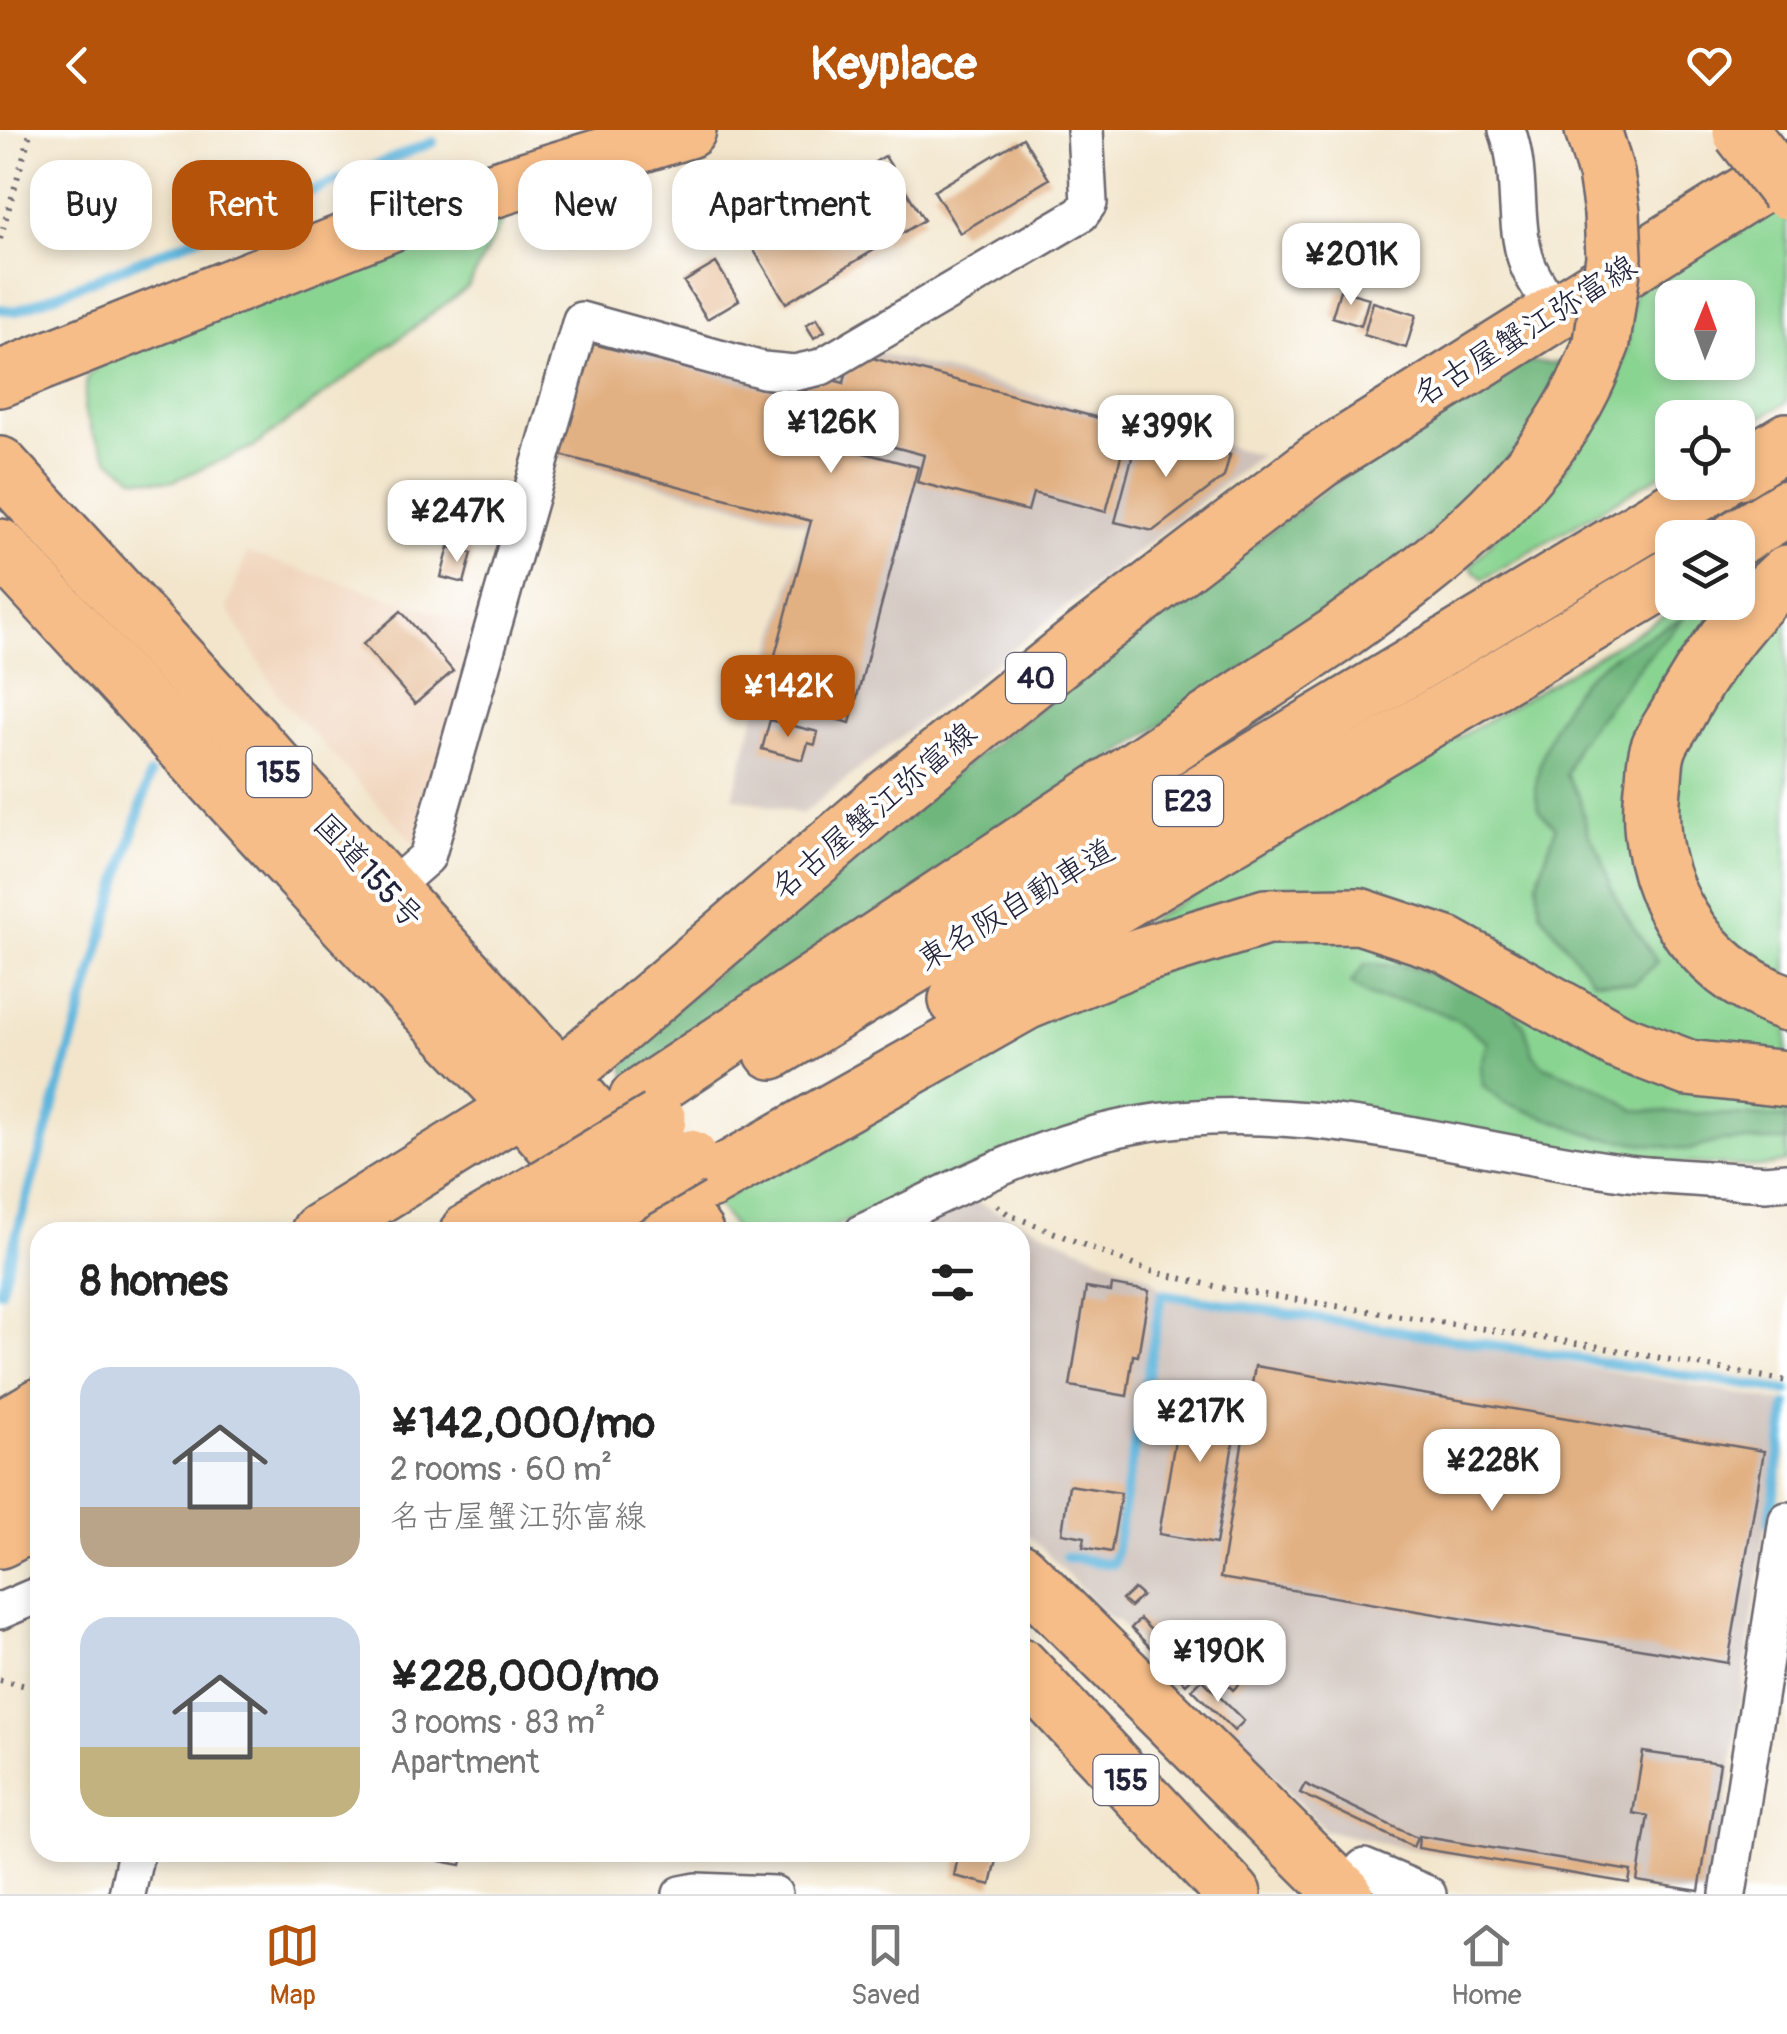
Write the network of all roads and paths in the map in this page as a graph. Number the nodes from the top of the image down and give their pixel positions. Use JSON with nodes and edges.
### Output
{"nodes":[{"id":1,"x":31,"y":130,"type":"edge"},
{"id":2,"x":565,"y":130,"type":"edge"},
{"id":3,"x":688,"y":130,"type":"edge"},
{"id":4,"x":1085,"y":130,"type":"edge"},
{"id":5,"x":1507,"y":130,"type":"edge"},
{"id":6,"x":1593,"y":130,"type":"edge"},
{"id":7,"x":1740,"y":131,"type":"edge"},
{"id":8,"x":498,"y":167,"type":"edge"},
{"id":9,"x":1787,"y":168,"type":"edge"},
{"id":10,"x":498,"y":187,"type":"edge"},
{"id":11,"x":1787,"y":190,"type":"edge"},
{"id":12,"x":0,"y":239,"type":"edge"},
{"id":13,"x":333,"y":245,"type":"edge"},
{"id":14,"x":1555,"y":312,"type":"junction"},
{"id":15,"x":0,"y":379,"type":"edge"},
{"id":16,"x":1787,"y":441,"type":"edge"},
{"id":17,"x":1755,"y":461,"type":"edge"},
{"id":18,"x":0,"y":465,"type":"edge"},
{"id":19,"x":1690,"y":500,"type":"edge"},
{"id":20,"x":1787,"y":508,"type":"edge"},
{"id":21,"x":1755,"y":528,"type":"edge"},
{"id":22,"x":0,"y":548,"type":"edge"},
{"id":23,"x":1787,"y":572,"type":"edge"},
{"id":24,"x":1655,"y":586,"type":"edge"},
{"id":25,"x":388,"y":892,"type":"junction"},
{"id":26,"x":1787,"y":1003,"type":"edge"},
{"id":27,"x":1787,"y":1079,"type":"edge"},
{"id":28,"x":540,"y":1092,"type":"junction"},
{"id":29,"x":678,"y":1158,"type":"edge"},
{"id":30,"x":1787,"y":1180,"type":"edge"},
{"id":31,"x":969,"y":1182,"type":"junction"},
{"id":32,"x":552,"y":1211,"type":"edge"},
{"id":33,"x":335,"y":1222,"type":"edge"},
{"id":34,"x":508,"y":1222,"type":"edge"},
{"id":35,"x":624,"y":1222,"type":"edge"},
{"id":36,"x":629,"y":1222,"type":"edge"},
{"id":37,"x":884,"y":1222,"type":"edge"},
{"id":38,"x":1028,"y":1222,"type":"edge"},
{"id":39,"x":1030,"y":1223,"type":"edge"},
{"id":40,"x":1787,"y":1382,"type":"edge"},
{"id":41,"x":19,"y":1426,"type":"edge"},
{"id":42,"x":0,"y":1486,"type":"edge"},
{"id":43,"x":1787,"y":1520,"type":"edge"},
{"id":44,"x":30,"y":1525,"type":"edge"},
{"id":45,"x":0,"y":1540,"type":"edge"},
{"id":46,"x":1030,"y":1581,"type":"edge"},
{"id":47,"x":30,"y":1598,"type":"edge"},
{"id":48,"x":0,"y":1612,"type":"edge"},
{"id":49,"x":1030,"y":1678,"type":"edge"},
{"id":50,"x":0,"y":1680,"type":"edge"},
{"id":51,"x":30,"y":1687,"type":"edge"},
{"id":52,"x":134,"y":1862,"type":"edge"},
{"id":53,"x":1344,"y":1892,"type":"edge"},
{"id":54,"x":127,"y":1894,"type":"edge"},
{"id":55,"x":681,"y":1894,"type":"edge"},
{"id":56,"x":774,"y":1894,"type":"edge"},
{"id":57,"x":1233,"y":1894,"type":"edge"},
{"id":58,"x":1428,"y":1894,"type":"edge"},
{"id":59,"x":1728,"y":1894,"type":"edge"}],
"edges":[{"from":1,"to":12,"type":"path"},
{"from":2,"to":8,"type":"main road"},
{"from":3,"to":10,"type":"main road"},
{"from":4,"to":25,"type":"street"},
{"from":5,"to":14,"type":"street"},
{"from":6,"to":29,"type":"main road","bridge":true},
{"from":7,"to":11,"type":"main road","bridge":true},
{"from":9,"to":14,"type":"main road","name":"名古屋蟹江弥富線","number":"40"},
{"from":13,"to":15,"type":"main road"},
{"from":14,"to":28,"type":"main road","name":"名古屋蟹江弥富線","number":"40"},
{"from":16,"to":17,"type":"main road"},
{"from":18,"to":25,"type":"main road","name":"国道155号","number":"155"},
{"from":19,"to":29,"type":"main road","name":"東名阪自動車道","number":"E23"},
{"from":20,"to":21,"type":"main road"},
{"from":22,"to":28,"type":"main road","name":"国道155号","number":"155"},
{"from":23,"to":26,"type":"main road"},
{"from":24,"to":29,"type":"main road","name":"東名阪自動車道","number":"E23"},
{"from":25,"to":28,"type":"main road","name":"国道155号","number":"155"},
{"from":27,"to":29,"type":"main road"},
{"from":28,"to":29,"type":"main road","name":"国道155号","number":"155"},
{"from":28,"to":33,"type":"main road","name":"名古屋蟹江弥富線","number":"40"},
{"from":28,"to":35,"type":"main road","name":"国道155号","number":"155"},
{"from":29,"to":32,"type":"main road","name":"東名阪自動車道","number":"E23","bridge":true},
{"from":29,"to":32,"type":"main road","bridge":true},
{"from":29,"to":36,"type":"main road"},
{"from":30,"to":31,"type":"street"},
{"from":31,"to":37,"type":"street"},
{"from":31,"to":38,"type":"path"},
{"from":32,"to":34,"type":"main road","name":"東名阪自動車道","number":"E23"},
{"from":39,"to":40,"type":"path"},
{"from":41,"to":42,"type":"main road"},
{"from":43,"to":59,"type":"street"},
{"from":44,"to":45,"type":"main road"},
{"from":46,"to":53,"type":"main road","number":"155"},
{"from":47,"to":48,"type":"street"},
{"from":49,"to":57,"type":"main road","number":"155"},
{"from":50,"to":51,"type":"path"},
{"from":52,"to":54,"type":"street"},
{"from":53,"to":58,"type":"street"},
{"from":55,"to":56,"type":"street"}]}
